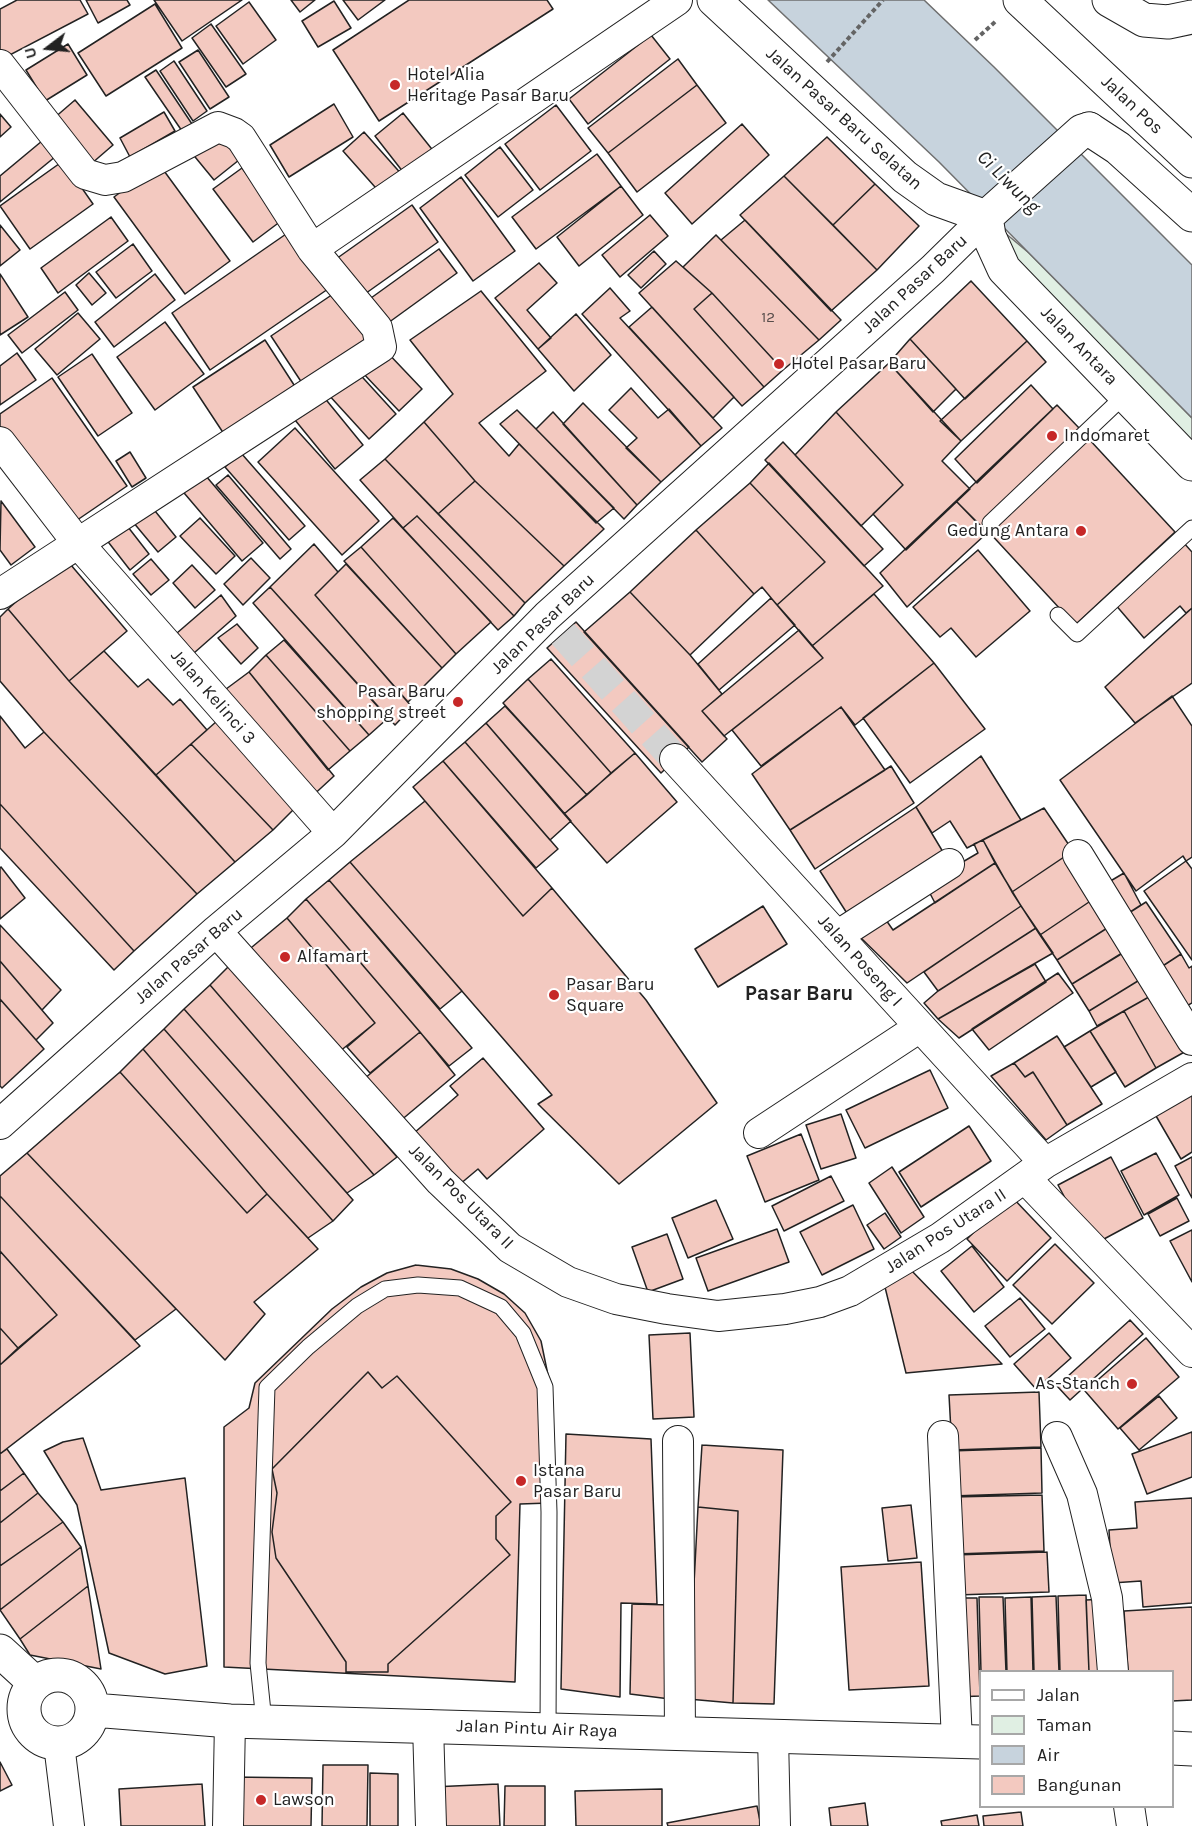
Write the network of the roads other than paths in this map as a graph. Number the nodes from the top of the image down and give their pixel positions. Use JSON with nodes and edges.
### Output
{"nodes":[{"id":1,"x":677,"y":0,"type":"edge"},
{"id":2,"x":714,"y":0,"type":"edge"},
{"id":3,"x":1020,"y":0,"type":"edge"},
{"id":4,"x":1109,"y":0,"type":"edge"},
{"id":5,"x":1192,"y":17,"type":"edge"},
{"id":6,"x":0,"y":64,"type":"edge"},
{"id":7,"x":1192,"y":161,"type":"edge"},
{"id":8,"x":987,"y":215,"type":"junction"},
{"id":9,"x":1192,"y":215,"type":"edge"},
{"id":10,"x":312,"y":249,"type":"junction"},
{"id":11,"x":1125,"y":395,"type":"junction"},
{"id":12,"x":0,"y":442,"type":"edge"},
{"id":13,"x":1192,"y":464,"type":"edge"},
{"id":14,"x":990,"y":523,"type":"dead end"},
{"id":15,"x":1192,"y":528,"type":"edge"},
{"id":16,"x":85,"y":551,"type":"junction"},
{"id":17,"x":0,"y":594,"type":"edge"},
{"id":18,"x":1058,"y":615,"type":"dead end"},
{"id":19,"x":675,"y":759,"type":"tunnel mouth"},
{"id":20,"x":333,"y":833,"type":"junction"},
{"id":21,"x":1078,"y":855,"type":"dead end"},
{"id":22,"x":949,"y":864,"type":"dead end"},
{"id":23,"x":216,"y":931,"type":"junction"},
{"id":24,"x":837,"y":936,"type":"junction"},
{"id":25,"x":921,"y":1027,"type":"junction"},
{"id":26,"x":1192,"y":1040,"type":"edge"},
{"id":27,"x":1192,"y":1078,"type":"edge"},
{"id":28,"x":0,"y":1124,"type":"edge"},
{"id":29,"x":759,"y":1133,"type":"dead end"},
{"id":30,"x":1035,"y":1171,"type":"junction"},
{"id":31,"x":1192,"y":1352,"type":"edge"},
{"id":32,"x":943,"y":1436,"type":"dead end"},
{"id":33,"x":1057,"y":1437,"type":"dead end"},
{"id":34,"x":678,"y":1441,"type":"dead end"},
{"id":35,"x":0,"y":1651,"type":"edge"},
{"id":36,"x":1113,"y":1670,"type":"edge"},
{"id":37,"x":35,"y":1683,"type":"junction"},
{"id":38,"x":93,"y":1710,"type":"junction"},
{"id":39,"x":230,"y":1721,"type":"junction"},
{"id":40,"x":264,"y":1722,"type":"junction"},
{"id":41,"x":428,"y":1725,"type":"junction"},
{"id":42,"x":548,"y":1730,"type":"junction"},
{"id":43,"x":680,"y":1733,"type":"junction"},
{"id":44,"x":773,"y":1736,"type":"junction"},
{"id":45,"x":969,"y":1742,"type":"edge"},
{"id":46,"x":59,"y":1744,"type":"junction"},
{"id":47,"x":1174,"y":1748,"type":"edge"},
{"id":48,"x":1192,"y":1749,"type":"edge"},
{"id":49,"x":1129,"y":1808,"type":"edge"},
{"id":50,"x":69,"y":1826,"type":"edge"},
{"id":51,"x":228,"y":1826,"type":"edge"},
{"id":52,"x":431,"y":1826,"type":"edge"},
{"id":53,"x":776,"y":1826,"type":"edge"},
{"id":54,"x":1131,"y":1826,"type":"edge"}],
"edges":[{"from":1,"to":10,"type":"street"},
{"from":2,"to":8,"type":"street","name":"Jalan Pasar Baru Selatan"},
{"from":3,"to":7,"type":"street","name":"Jalan Pos"},
{"from":4,"to":5,"type":"street"},
{"from":6,"to":10,"type":"street"},
{"from":8,"to":9,"type":"street","name":"Jalan Pasar Baru"},
{"from":8,"to":11,"type":"street","name":"Jalan Antara"},
{"from":8,"to":20,"type":"street","name":"Jalan Pasar Baru"},
{"from":10,"to":16,"type":"street"},
{"from":11,"to":13,"type":"street","name":"Jalan Antara"},
{"from":11,"to":14,"type":"lane"},
{"from":12,"to":16,"type":"street","name":"Jalan Kelinci 3"},
{"from":15,"to":18,"type":"lane"},
{"from":16,"to":17,"type":"street"},
{"from":16,"to":20,"type":"street","name":"Jalan Kelinci 3"},
{"from":19,"to":24,"type":"street","name":"Jalan Poseng I"},
{"from":20,"to":23,"type":"street","name":"Jalan Pasar Baru"},
{"from":21,"to":26,"type":"street"},
{"from":22,"to":24,"type":"street"},
{"from":23,"to":28,"type":"street","name":"Jalan Pasar Baru"},
{"from":23,"to":30,"type":"street","name":"Jalan Pos Utara II"},
{"from":24,"to":25,"type":"street","name":"Jalan Poseng I"},
{"from":25,"to":29,"type":"street"},
{"from":25,"to":30,"type":"street","name":"Jalan Poseng I"},
{"from":27,"to":30,"type":"street","name":"Jalan Pos Utara II"},
{"from":30,"to":31,"type":"street","name":"Jalan Poseng I"},
{"from":32,"to":45,"type":"street"},
{"from":33,"to":36,"type":"street"},
{"from":34,"to":43,"type":"street"},
{"from":35,"to":37,"type":"street"},
{"from":37,"to":38,"type":"street"},
{"from":37,"to":46,"type":"street"},
{"from":38,"to":39,"type":"street","name":"Jalan Pintu Air Raya"},
{"from":38,"to":46,"type":"street"},
{"from":39,"to":40,"type":"street","name":"Jalan Pintu Air Raya"},
{"from":39,"to":51,"type":"street"},
{"from":40,"to":41,"type":"street","name":"Jalan Pintu Air Raya"},
{"from":40,"to":42,"type":"lane"},
{"from":41,"to":42,"type":"street","name":"Jalan Pintu Air Raya"},
{"from":41,"to":52,"type":"street"},
{"from":42,"to":43,"type":"street","name":"Jalan Pintu Air Raya"},
{"from":43,"to":44,"type":"street","name":"Jalan Pintu Air Raya"},
{"from":44,"to":45,"type":"street","name":"Jalan Pintu Air Raya"},
{"from":44,"to":53,"type":"street"},
{"from":46,"to":50,"type":"street"},
{"from":47,"to":48,"type":"street"},
{"from":49,"to":54,"type":"street"}]}
